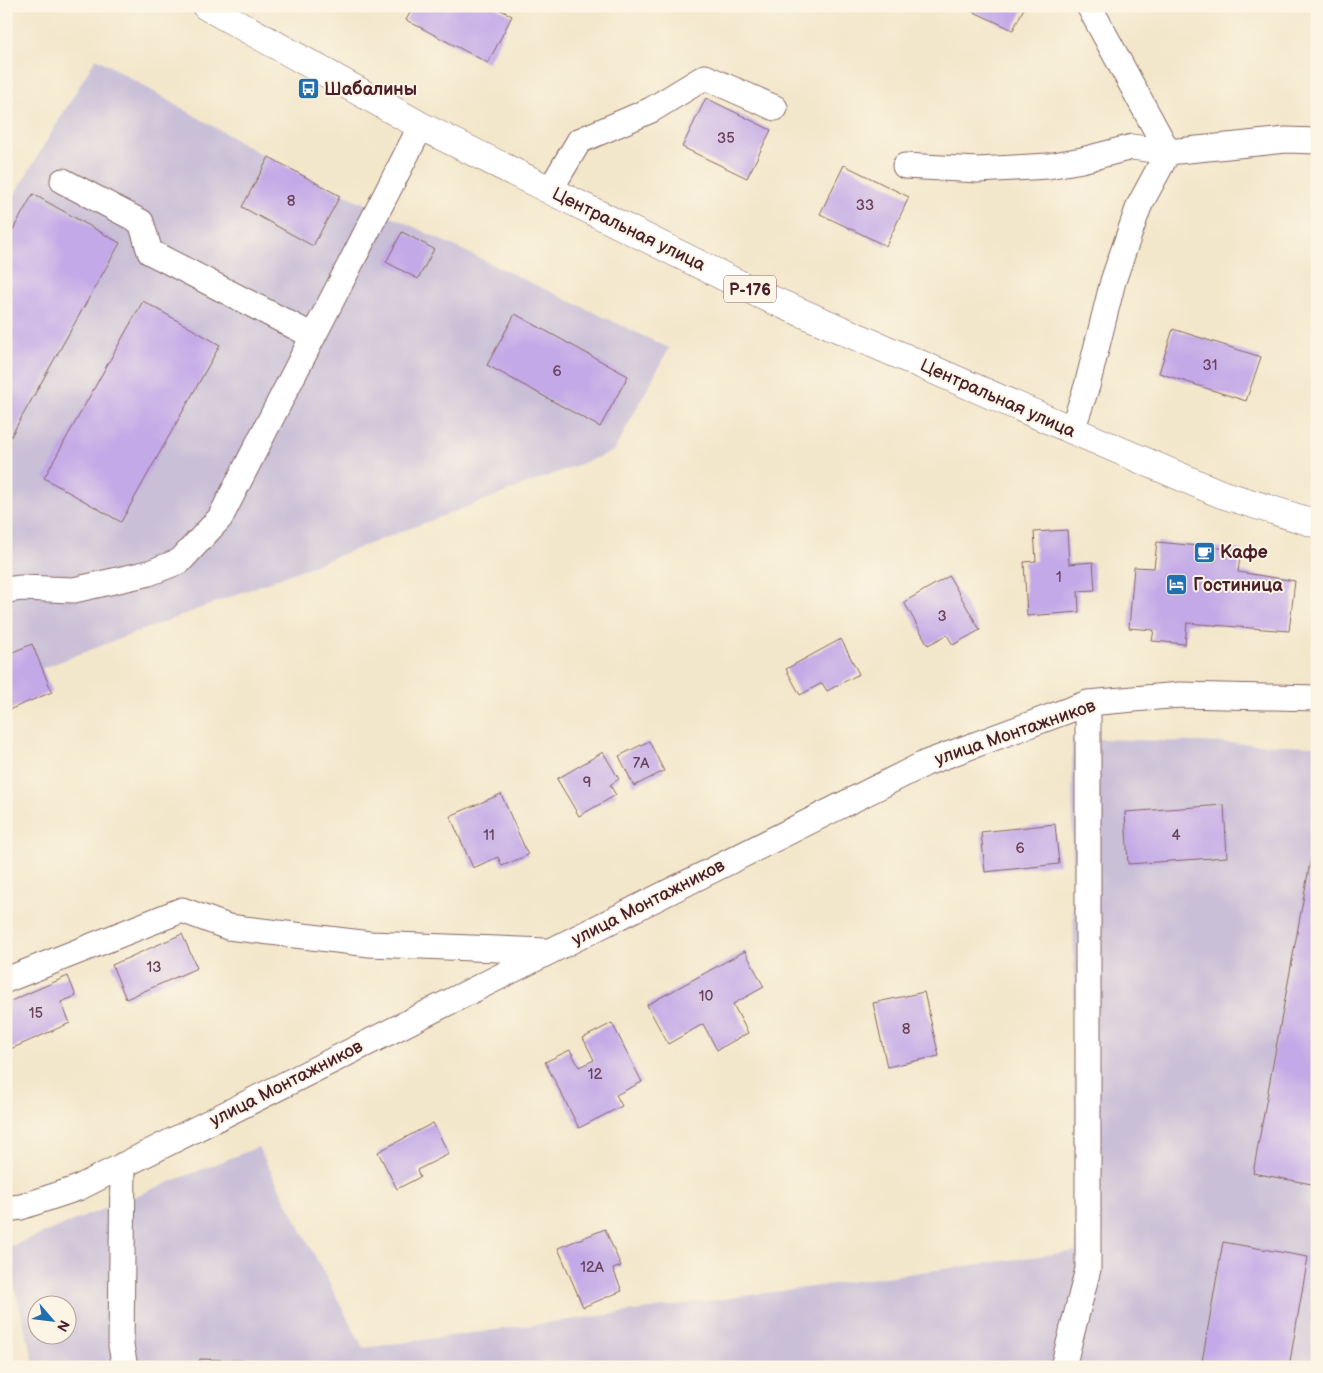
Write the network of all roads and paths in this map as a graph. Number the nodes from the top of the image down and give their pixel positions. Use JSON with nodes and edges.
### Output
{"nodes":[{"id":1,"x":206,"y":6,"type":"edge"},
{"id":2,"x":1089,"y":6,"type":"edge"},
{"id":3,"x":775,"y":108,"type":"dead end"},
{"id":4,"x":421,"y":126,"type":"junction"},
{"id":5,"x":1317,"y":141,"type":"edge"},
{"id":6,"x":1168,"y":152,"type":"junction"},
{"id":7,"x":905,"y":166,"type":"dead end"},
{"id":8,"x":63,"y":181,"type":"dead end"},
{"id":9,"x":550,"y":190,"type":"junction"},
{"id":10,"x":313,"y":336,"type":"junction"},
{"id":11,"x":1072,"y":430,"type":"junction"},
{"id":12,"x":1317,"y":524,"type":"edge"},
{"id":13,"x":6,"y":590,"type":"edge"},
{"id":14,"x":1317,"y":698,"type":"edge"},
{"id":15,"x":1088,"y":703,"type":"junction"},
{"id":16,"x":549,"y":951,"type":"junction"},
{"id":17,"x":6,"y":980,"type":"edge"},
{"id":18,"x":123,"y":1165,"type":"junction"},
{"id":19,"x":6,"y":1209,"type":"edge"},
{"id":20,"x":125,"y":1367,"type":"edge"},
{"id":21,"x":1063,"y":1367,"type":"edge"}],
"edges":[{"from":1,"to":4,"type":"highway","name":"Центральная улица","number":"Р-176"},
{"from":2,"to":6,"type":"street"},
{"from":3,"to":9,"type":"street"},
{"from":4,"to":9,"type":"highway","name":"Центральная улица","number":"Р-176"},
{"from":4,"to":10,"type":"street"},
{"from":5,"to":6,"type":"street"},
{"from":6,"to":7,"type":"street"},
{"from":6,"to":11,"type":"street"},
{"from":8,"to":10,"type":"street"},
{"from":9,"to":11,"type":"highway","name":"Центральная улица","number":"Р-176"},
{"from":10,"to":13,"type":"street"},
{"from":11,"to":12,"type":"highway","name":"Центральная улица","number":"Р-176"},
{"from":14,"to":15,"type":"street","name":"улица Монтажников"},
{"from":15,"to":16,"type":"street","name":"улица Монтажников"},
{"from":15,"to":21,"type":"street"},
{"from":16,"to":17,"type":"street"},
{"from":16,"to":18,"type":"street","name":"улица Монтажников"},
{"from":18,"to":19,"type":"street","name":"улица Монтажников"},
{"from":18,"to":20,"type":"street"}]}
